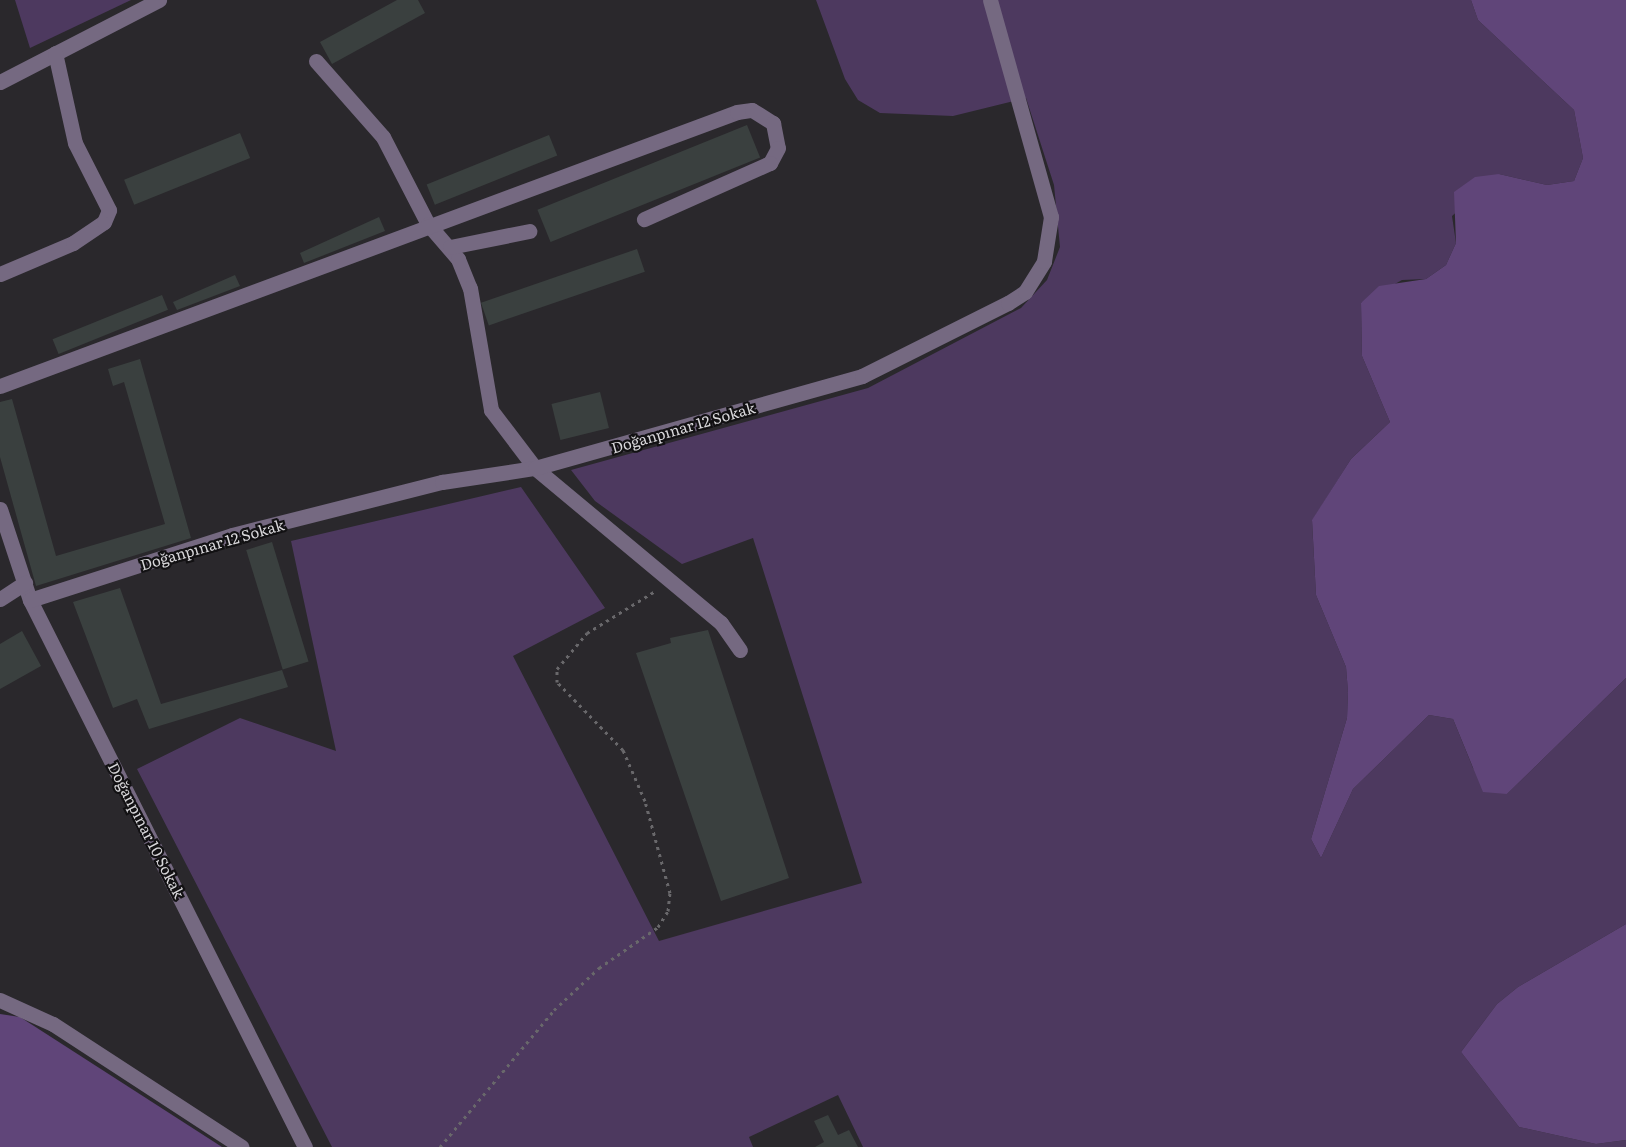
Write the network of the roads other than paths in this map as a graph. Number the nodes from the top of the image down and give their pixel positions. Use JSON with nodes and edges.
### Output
{"nodes":[{"id":1,"x":159,"y":0,"type":"edge"},
{"id":2,"x":990,"y":0,"type":"edge"},
{"id":3,"x":55,"y":53,"type":"junction"},
{"id":4,"x":316,"y":61,"type":"dead end"},
{"id":5,"x":0,"y":82,"type":"edge"},
{"id":6,"x":644,"y":219,"type":"dead end"},
{"id":7,"x":428,"y":224,"type":"junction"},
{"id":8,"x":529,"y":231,"type":"dead end"},
{"id":9,"x":450,"y":247,"type":"junction"},
{"id":10,"x":0,"y":274,"type":"edge"},
{"id":11,"x":0,"y":386,"type":"edge"},
{"id":12,"x":534,"y":468,"type":"junction"},
{"id":13,"x":0,"y":509,"type":"edge"},
{"id":14,"x":25,"y":583,"type":"junction"},
{"id":15,"x":0,"y":599,"type":"edge"},
{"id":16,"x":30,"y":600,"type":"junction"},
{"id":17,"x":740,"y":650,"type":"dead end"},
{"id":18,"x":0,"y":1000,"type":"edge"},
{"id":19,"x":242,"y":1147,"type":"edge"},
{"id":20,"x":305,"y":1147,"type":"edge"}],
"edges":[{"from":1,"to":3,"type":"street"},
{"from":2,"to":12,"type":"street","name":"Doğanpınar 12 Sokak"},
{"from":3,"to":5,"type":"street"},
{"from":3,"to":10,"type":"street"},
{"from":4,"to":7,"type":"street"},
{"from":6,"to":7,"type":"street"},
{"from":7,"to":9,"type":"street"},
{"from":7,"to":11,"type":"street"},
{"from":8,"to":9,"type":"street"},
{"from":9,"to":12,"type":"street"},
{"from":12,"to":16,"type":"street","name":"Doğanpınar 12 Sokak"},
{"from":12,"to":17,"type":"street"},
{"from":13,"to":14,"type":"street","name":"Doğanpınar 10 Sokak"},
{"from":14,"to":15,"type":"street"},
{"from":14,"to":16,"type":"street","name":"Doğanpınar 10 Sokak"},
{"from":16,"to":20,"type":"street","name":"Doğanpınar 10 Sokak"},
{"from":18,"to":19,"type":"street"}]}
